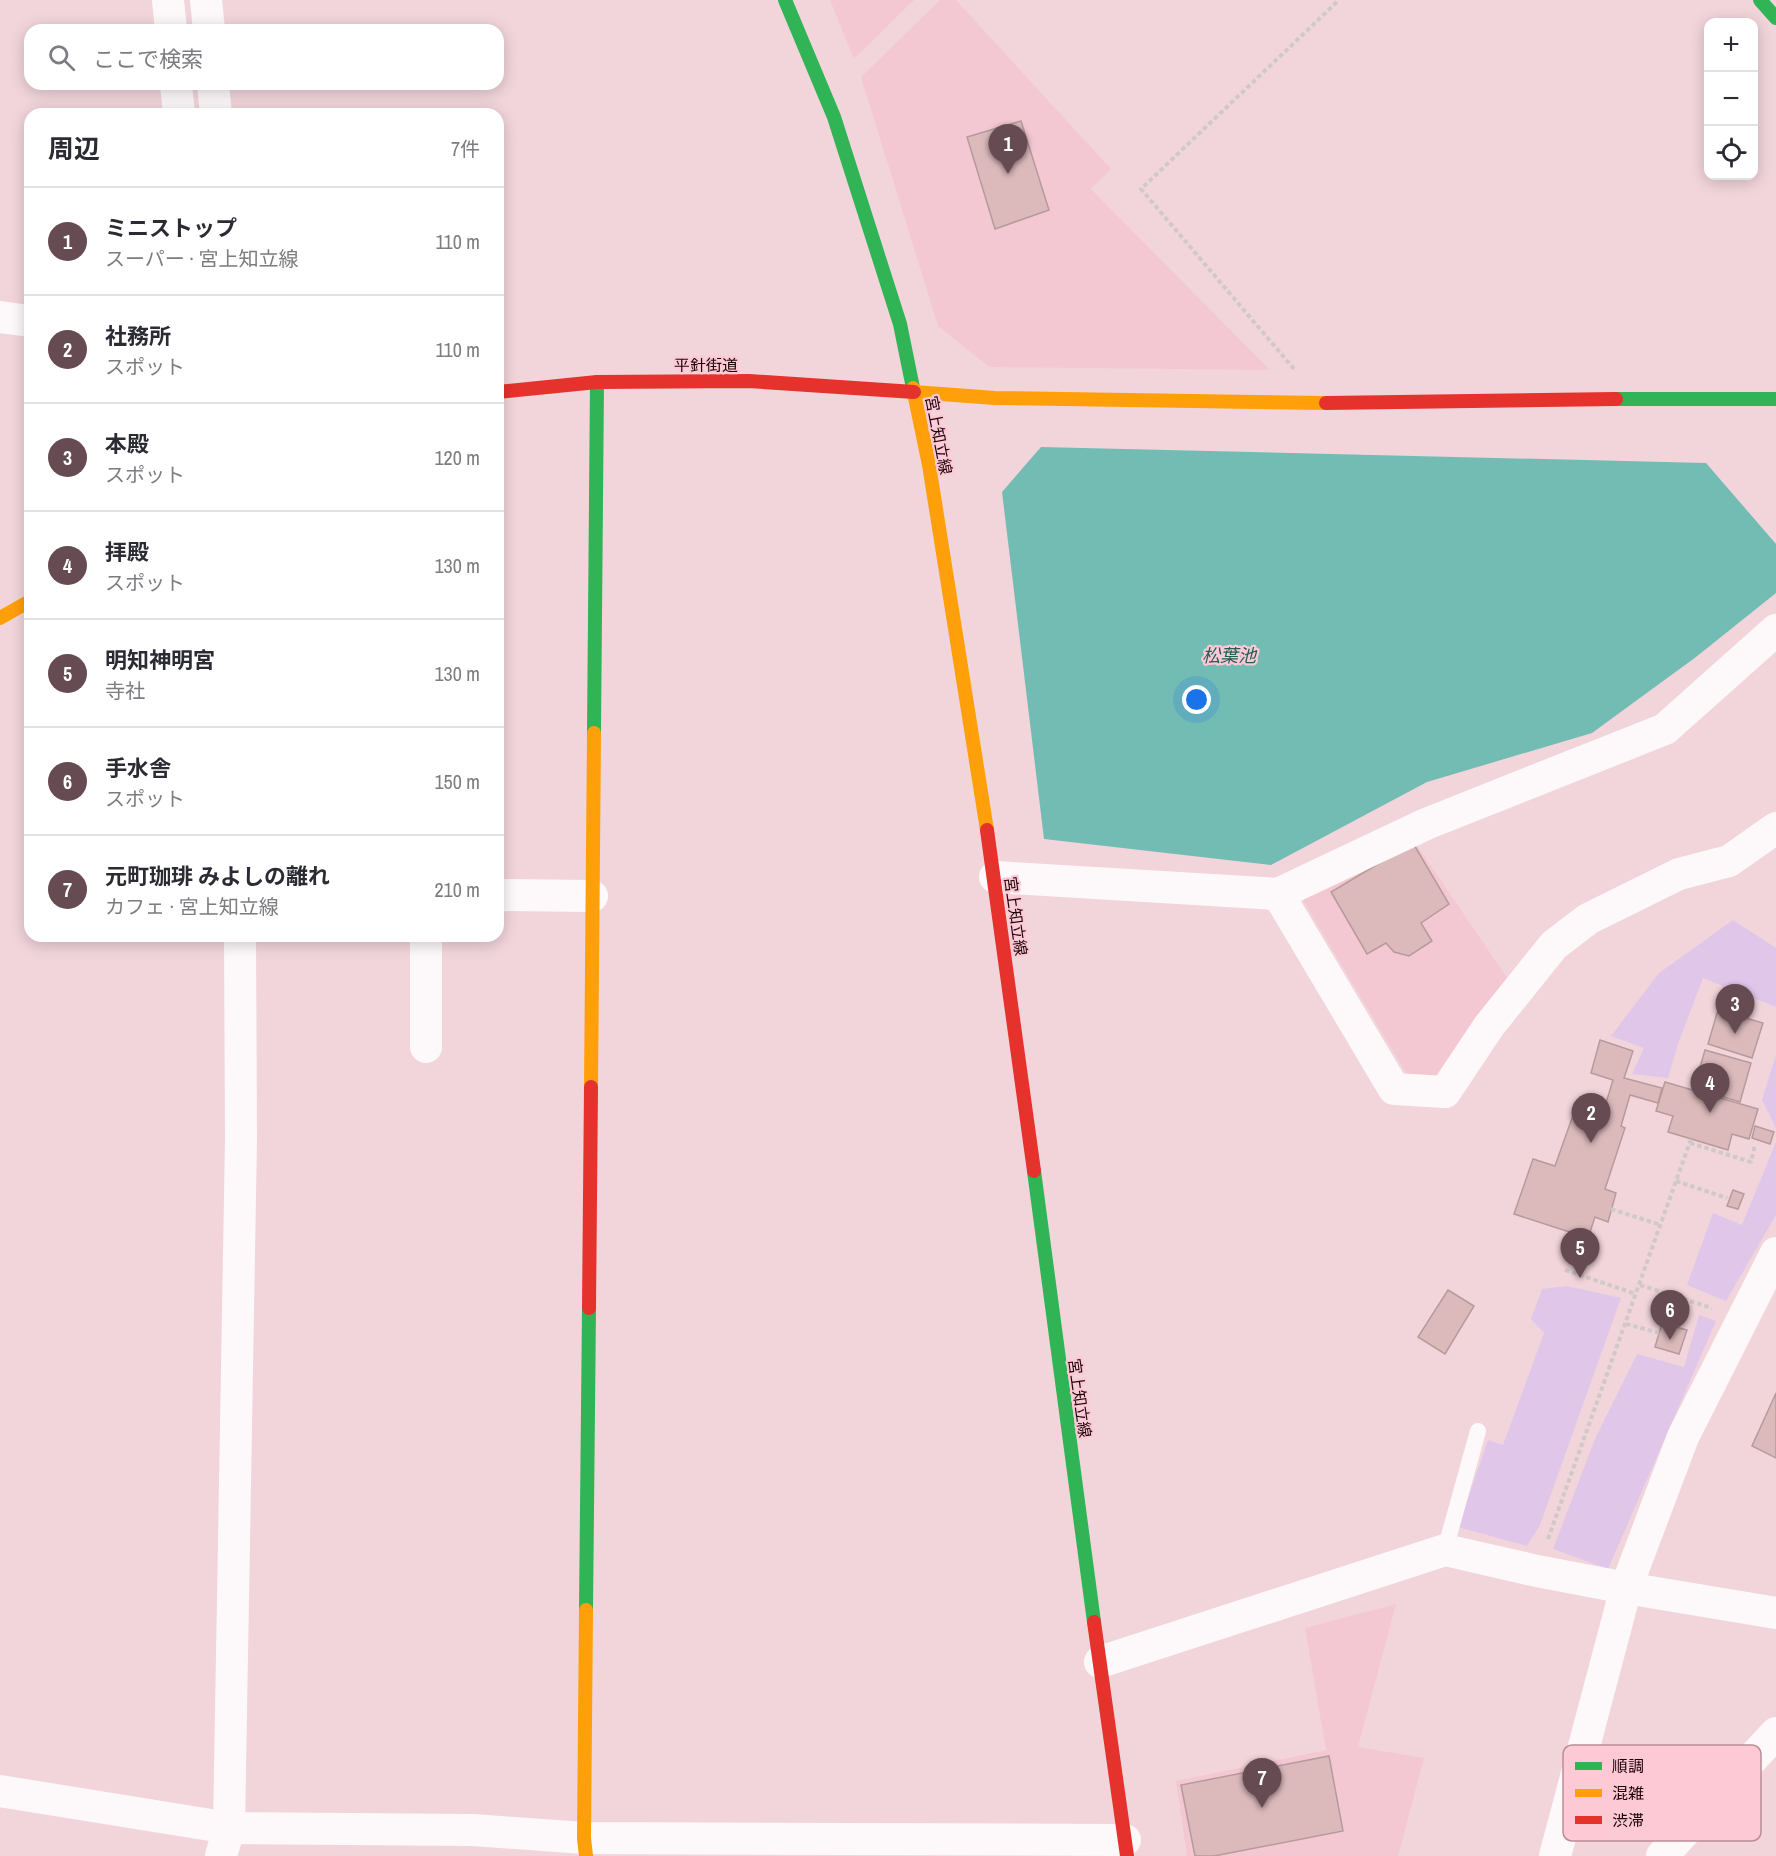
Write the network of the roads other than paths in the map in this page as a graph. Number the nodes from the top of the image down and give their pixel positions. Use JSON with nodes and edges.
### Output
{"nodes":[{"id":1,"x":168,"y":0,"type":"edge"},
{"id":2,"x":206,"y":0,"type":"edge"},
{"id":3,"x":785,"y":0,"type":"edge"},
{"id":4,"x":1760,"y":0,"type":"edge"},
{"id":5,"x":1776,"y":18,"type":"edge"},
{"id":6,"x":170,"y":24,"type":"edge"},
{"id":7,"x":208,"y":24,"type":"edge"},
{"id":8,"x":177,"y":90,"type":"edge"},
{"id":9,"x":214,"y":90,"type":"edge"},
{"id":10,"x":178,"y":108,"type":"edge"},
{"id":11,"x":215,"y":108,"type":"edge"},
{"id":12,"x":0,"y":317,"type":"edge"},
{"id":13,"x":24,"y":320,"type":"edge"},
{"id":14,"x":597,"y":382,"type":"junction"},
{"id":15,"x":504,"y":391,"type":"edge"},
{"id":16,"x":914,"y":392,"type":"junction"},
{"id":17,"x":1776,"y":399,"type":"edge"},
{"id":18,"x":24,"y":604,"type":"edge"},
{"id":19,"x":0,"y":618,"type":"edge"},
{"id":20,"x":1776,"y":630,"type":"edge"},
{"id":21,"x":1776,"y":828,"type":"edge"},
{"id":22,"x":995,"y":877,"type":"junction"},
{"id":23,"x":1278,"y":894,"type":"junction"},
{"id":24,"x":504,"y":895,"type":"edge"},
{"id":25,"x":592,"y":896,"type":"junction"},
{"id":26,"x":240,"y":942,"type":"edge"},
{"id":27,"x":426,"y":942,"type":"edge"},
{"id":28,"x":426,"y":1047,"type":"dead end"},
{"id":29,"x":1776,"y":1253,"type":"edge"},
{"id":30,"x":1478,"y":1431,"type":"dead end"},
{"id":31,"x":1445,"y":1550,"type":"junction"},
{"id":32,"x":1626,"y":1588,"type":"junction"},
{"id":33,"x":1776,"y":1613,"type":"edge"},
{"id":34,"x":1100,"y":1662,"type":"junction"},
{"id":35,"x":1776,"y":1733,"type":"edge"},
{"id":36,"x":1584,"y":1745,"type":"edge"},
{"id":37,"x":1761,"y":1749,"type":"edge"},
{"id":38,"x":0,"y":1791,"type":"edge"},
{"id":39,"x":1563,"y":1826,"type":"edge"},
{"id":40,"x":1676,"y":1841,"type":"edge"},
{"id":41,"x":225,"y":1842,"type":"edge"},
{"id":42,"x":585,"y":1847,"type":"edge"},
{"id":43,"x":1126,"y":1848,"type":"edge"},
{"id":44,"x":1555,"y":1856,"type":"edge"},
{"id":45,"x":1662,"y":1856,"type":"edge"}],
"edges":[{"from":1,"to":6,"type":"street"},
{"from":2,"to":7,"type":"street"},
{"from":3,"to":16,"type":"street","name":"宮上知立線"},
{"from":4,"to":5,"type":"street"},
{"from":8,"to":10,"type":"street"},
{"from":9,"to":11,"type":"street"},
{"from":12,"to":13,"type":"street"},
{"from":14,"to":15,"type":"street","name":"平針街道"},
{"from":14,"to":16,"type":"street","name":"平針街道"},
{"from":14,"to":25,"type":"street"},
{"from":16,"to":17,"type":"street","name":"平針街道"},
{"from":16,"to":22,"type":"street","name":"宮上知立線"},
{"from":18,"to":19,"type":"street"},
{"from":20,"to":23,"type":"street"},
{"from":21,"to":23,"type":"street"},
{"from":22,"to":23,"type":"street"},
{"from":22,"to":34,"type":"street","name":"宮上知立線"},
{"from":24,"to":25,"type":"street"},
{"from":25,"to":42,"type":"street"},
{"from":26,"to":41,"type":"street"},
{"from":27,"to":28,"type":"street"},
{"from":29,"to":32,"type":"street"},
{"from":30,"to":31,"type":"lane"},
{"from":31,"to":32,"type":"street"},
{"from":31,"to":34,"type":"street"},
{"from":32,"to":33,"type":"street"},
{"from":32,"to":36,"type":"street"},
{"from":34,"to":43,"type":"street","name":"宮上知立線"},
{"from":35,"to":37,"type":"street"},
{"from":38,"to":41,"type":"street"},
{"from":39,"to":44,"type":"street"},
{"from":40,"to":45,"type":"street"},
{"from":41,"to":42,"type":"street"},
{"from":42,"to":43,"type":"street"}]}
